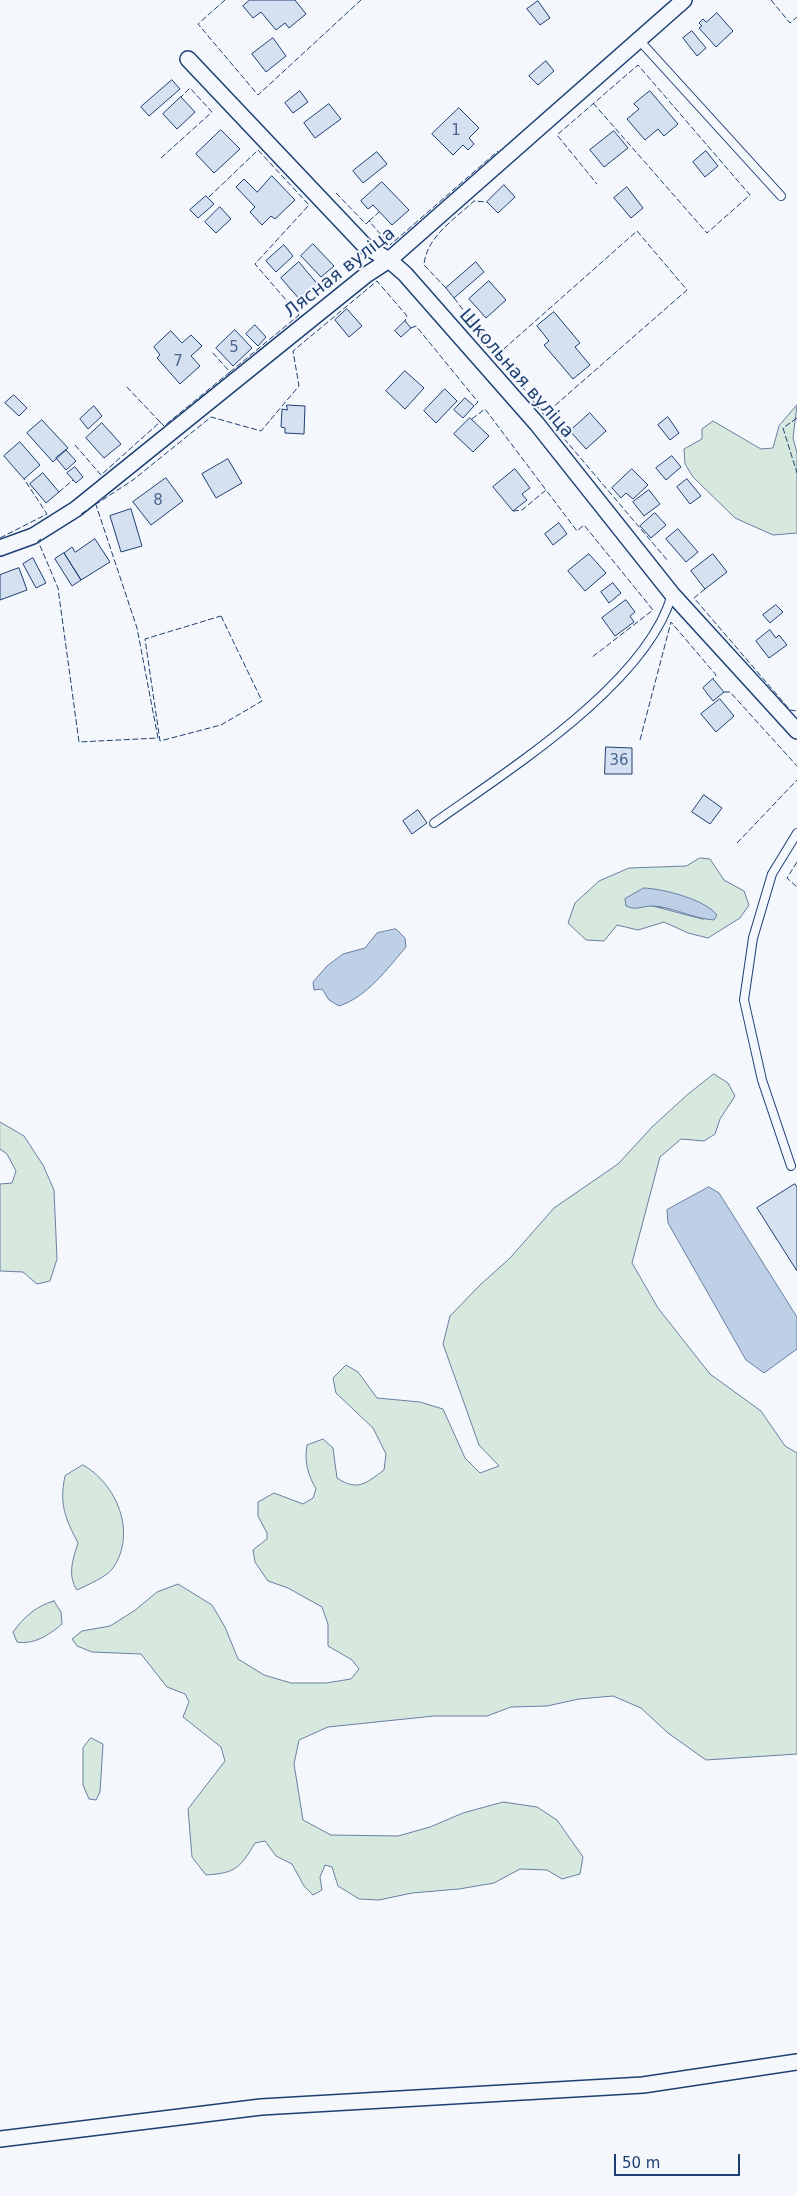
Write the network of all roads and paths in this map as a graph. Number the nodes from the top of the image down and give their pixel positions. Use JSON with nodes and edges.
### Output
{"nodes":[{"id":1,"x":684,"y":0,"type":"edge"},
{"id":2,"x":639,"y":40,"type":"junction"},
{"id":3,"x":188,"y":59,"type":"dead end"},
{"id":4,"x":781,"y":196,"type":"dead end"},
{"id":5,"x":389,"y":260,"type":"junction"},
{"id":6,"x":0,"y":548,"type":"edge"},
{"id":7,"x":672,"y":594,"type":"junction"},
{"id":8,"x":797,"y":731,"type":"edge"},
{"id":9,"x":434,"y":823,"type":"dead end"},
{"id":10,"x":797,"y":833,"type":"edge"},
{"id":11,"x":791,"y":1166,"type":"dead end"},
{"id":12,"x":797,"y":2062,"type":"edge"},
{"id":13,"x":0,"y":2140,"type":"edge"}],
"edges":[{"from":1,"to":2,"type":"street","name":"Лясная вуліца"},
{"from":2,"to":4,"type":"lane"},
{"from":2,"to":5,"type":"street","name":"Лясная вуліца"},
{"from":3,"to":5,"type":"street","name":"Школьная вуліца"},
{"from":5,"to":6,"type":"street","name":"Лясная вуліца"},
{"from":5,"to":7,"type":"street","name":"Школьная вуліца"},
{"from":7,"to":8,"type":"street","name":"Школьная вуліца"},
{"from":7,"to":9,"type":"lane"},
{"from":10,"to":11,"type":"lane"},
{"from":12,"to":13,"type":"street"}]}
